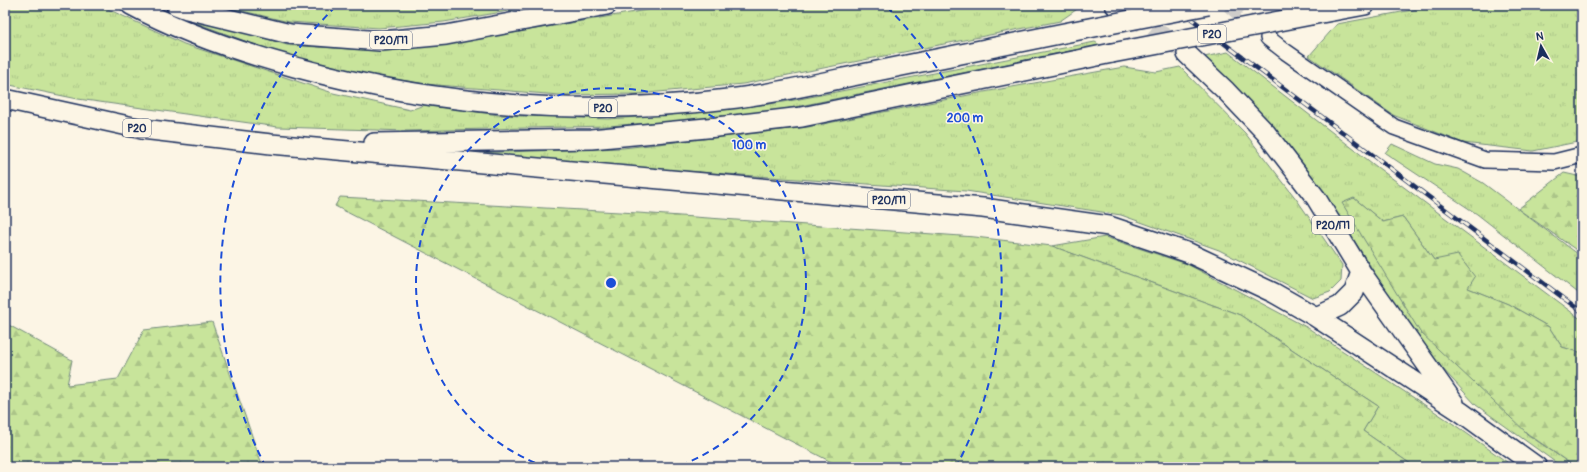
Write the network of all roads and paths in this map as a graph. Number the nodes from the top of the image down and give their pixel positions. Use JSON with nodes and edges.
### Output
{"nodes":[{"id":1,"x":131,"y":5,"type":"edge"},
{"id":2,"x":176,"y":5,"type":"edge"},
{"id":3,"x":607,"y":5,"type":"edge"},
{"id":4,"x":1208,"y":5,"type":"edge"},
{"id":5,"x":1365,"y":5,"type":"edge"},
{"id":6,"x":1268,"y":38,"type":"tunnel mouth"},
{"id":7,"x":1187,"y":54,"type":"tunnel mouth"},
{"id":8,"x":5,"y":99,"type":"edge"},
{"id":9,"x":271,"y":144,"type":"junction"},
{"id":10,"x":1582,"y":155,"type":"edge"},
{"id":11,"x":1361,"y":272,"type":"junction"},
{"id":12,"x":1316,"y":317,"type":"junction"},
{"id":13,"x":1461,"y":412,"type":"junction"},
{"id":14,"x":1537,"y":467,"type":"edge"}],
"edges":[{"from":1,"to":4,"type":"main road","number":"Р20","bridge":true},
{"from":2,"to":3,"type":"main road","number":"Р20/П1"},
{"from":5,"to":9,"type":"main road","number":"Р20","bridge":true},
{"from":6,"to":10,"type":"street"},
{"from":7,"to":11,"type":"main road","number":"Р20/П1"},
{"from":8,"to":9,"type":"main road","number":"Р20"},
{"from":9,"to":12,"type":"main road","number":"Р20/П1"},
{"from":11,"to":12,"type":"main road"},
{"from":11,"to":13,"type":"main road","number":"Р20/П1"},
{"from":12,"to":13,"type":"main road","number":"Р20/П1"},
{"from":13,"to":14,"type":"main road","number":"Р20/П1"}]}
